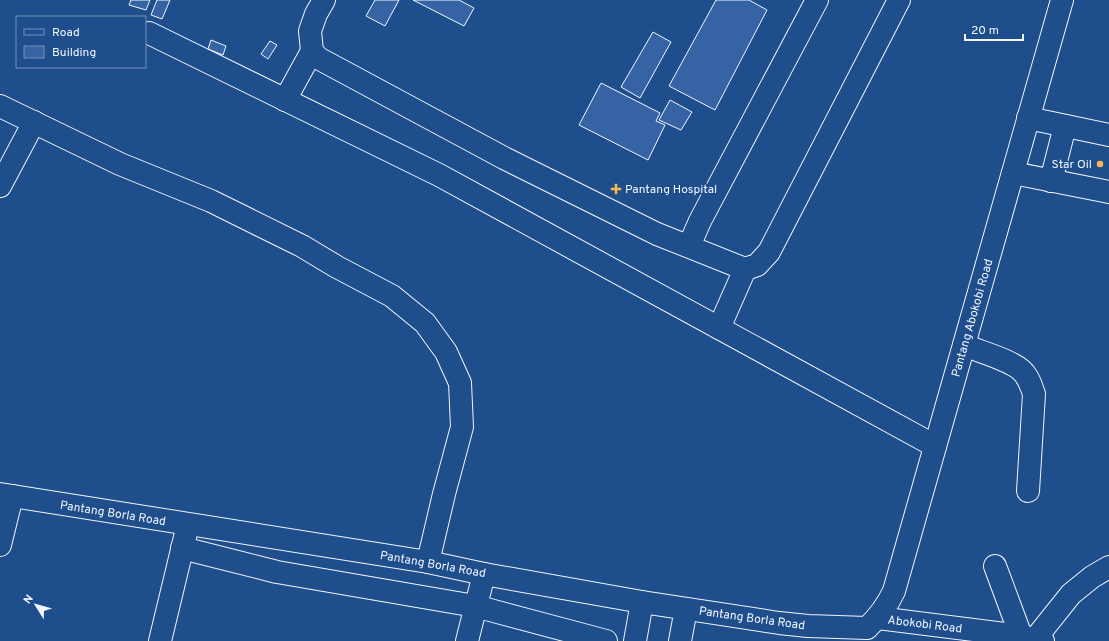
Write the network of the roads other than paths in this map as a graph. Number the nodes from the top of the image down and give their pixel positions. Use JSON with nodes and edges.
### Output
{"nodes":[{"id":1,"x":324,"y":0,"type":"edge"},
{"id":2,"x":817,"y":0,"type":"edge"},
{"id":3,"x":899,"y":0,"type":"edge"},
{"id":4,"x":1062,"y":0,"type":"edge"},
{"id":5,"x":149,"y":33,"type":"dead end"},
{"id":6,"x":312,"y":51,"type":"junction"},
{"id":7,"x":285,"y":100,"type":"junction"},
{"id":8,"x":0,"y":106,"type":"edge"},
{"id":9,"x":1028,"y":118,"type":"junction"},
{"id":10,"x":34,"y":122,"type":"junction"},
{"id":11,"x":1065,"y":126,"type":"junction"},
{"id":12,"x":1109,"y":135,"type":"edge"},
{"id":13,"x":1013,"y":173,"type":"junction"},
{"id":14,"x":1051,"y":181,"type":"junction"},
{"id":15,"x":0,"y":186,"type":"edge"},
{"id":16,"x":1109,"y":192,"type":"edge"},
{"id":17,"x":689,"y":246,"type":"junction"},
{"id":18,"x":745,"y":269,"type":"junction"},
{"id":19,"x":719,"y":328,"type":"junction"},
{"id":20,"x":964,"y":346,"type":"junction"},
{"id":21,"x":936,"y":446,"type":"junction"},
{"id":22,"x":1028,"y":492,"type":"dead end"},
{"id":23,"x":6,"y":495,"type":"edge"},
{"id":24,"x":188,"y":525,"type":"junction"},
{"id":25,"x":0,"y":545,"type":"edge"},
{"id":26,"x":182,"y":548,"type":"junction"},
{"id":27,"x":428,"y":562,"type":"junction"},
{"id":28,"x":994,"y":566,"type":"dead end"},
{"id":29,"x":1109,"y":567,"type":"edge"},
{"id":30,"x":484,"y":574,"type":"junction"},
{"id":31,"x":642,"y":602,"type":"junction"},
{"id":32,"x":475,"y":606,"type":"junction"},
{"id":33,"x":686,"y":609,"type":"junction"},
{"id":34,"x":869,"y":629,"type":"edge"},
{"id":35,"x":1033,"y":639,"type":"edge"},
{"id":36,"x":160,"y":641,"type":"edge"},
{"id":37,"x":467,"y":641,"type":"edge"},
{"id":38,"x":606,"y":641,"type":"edge"},
{"id":39,"x":636,"y":641,"type":"edge"},
{"id":40,"x":680,"y":641,"type":"edge"}],
"edges":[{"from":1,"to":6,"type":"street"},
{"from":2,"to":17,"type":"street"},
{"from":3,"to":18,"type":"street"},
{"from":4,"to":9,"type":"street","name":"Pantang Abokobi Road"},
{"from":5,"to":7,"type":"street"},
{"from":6,"to":7,"type":"street"},
{"from":6,"to":17,"type":"street"},
{"from":7,"to":19,"type":"street"},
{"from":8,"to":10,"type":"street"},
{"from":9,"to":11,"type":"street"},
{"from":9,"to":13,"type":"street","name":"Pantang Abokobi Road"},
{"from":10,"to":15,"type":"street"},
{"from":10,"to":27,"type":"street"},
{"from":11,"to":12,"type":"street"},
{"from":11,"to":14,"type":"street"},
{"from":13,"to":14,"type":"street"},
{"from":13,"to":20,"type":"street","name":"Pantang Abokobi Road"},
{"from":14,"to":16,"type":"street"},
{"from":17,"to":18,"type":"street"},
{"from":18,"to":19,"type":"street"},
{"from":19,"to":21,"type":"street"},
{"from":20,"to":21,"type":"street","name":"Pantang Abokobi Road"},
{"from":20,"to":22,"type":"street"},
{"from":21,"to":34,"type":"street","name":"Pantang Abokobi Road"},
{"from":23,"to":24,"type":"street","name":"Pantang Borla Road"},
{"from":23,"to":25,"type":"street"},
{"from":24,"to":26,"type":"street"},
{"from":24,"to":27,"type":"street","name":"Pantang Borla Road"},
{"from":26,"to":32,"type":"street"},
{"from":26,"to":36,"type":"street"},
{"from":27,"to":30,"type":"street","name":"Pantang Borla Road"},
{"from":28,"to":35,"type":"street"},
{"from":29,"to":35,"type":"street"},
{"from":30,"to":31,"type":"street","name":"Pantang Borla Road"},
{"from":30,"to":32,"type":"street"},
{"from":31,"to":33,"type":"street","name":"Pantang Borla Road"},
{"from":31,"to":39,"type":"street"},
{"from":32,"to":37,"type":"street"},
{"from":32,"to":38,"type":"street"},
{"from":33,"to":34,"type":"street","name":"Pantang Borla Road"},
{"from":33,"to":40,"type":"street"},
{"from":34,"to":35,"type":"street","name":"Abokobi Road"}]}
